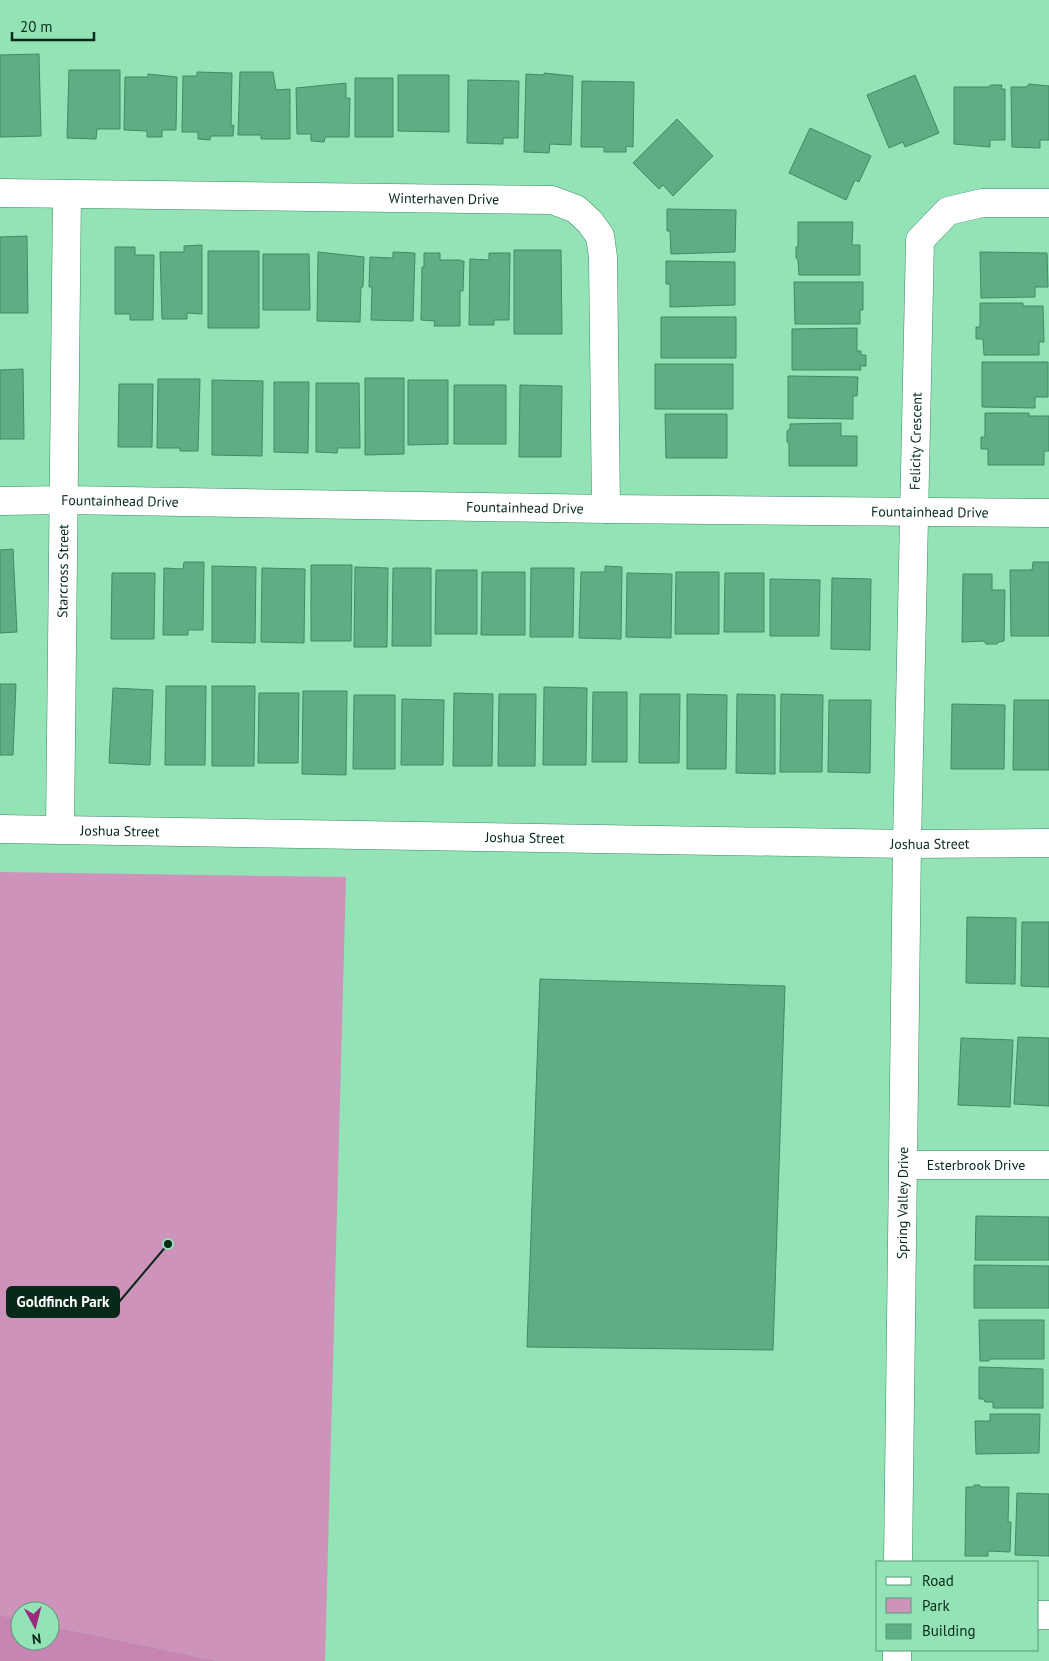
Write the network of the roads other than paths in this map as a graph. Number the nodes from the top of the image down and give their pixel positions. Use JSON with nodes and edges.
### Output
{"nodes":[{"id":1,"x":0,"y":192,"type":"edge"},
{"id":2,"x":67,"y":194,"type":"junction"},
{"id":3,"x":1049,"y":203,"type":"edge"},
{"id":4,"x":65,"y":500,"type":"junction"},
{"id":5,"x":0,"y":501,"type":"edge"},
{"id":6,"x":606,"y":509,"type":"junction"},
{"id":7,"x":914,"y":512,"type":"junction"},
{"id":8,"x":1049,"y":513,"type":"edge"},
{"id":9,"x":0,"y":829,"type":"edge"},
{"id":10,"x":60,"y":829,"type":"junction"},
{"id":11,"x":1049,"y":843,"type":"edge"},
{"id":12,"x":907,"y":844,"type":"junction"},
{"id":13,"x":904,"y":1165,"type":"junction"},
{"id":14,"x":1049,"y":1165,"type":"edge"},
{"id":15,"x":898,"y":1561,"type":"edge"}],
"edges":[{"from":1,"to":2,"type":"street","name":"Winterhaven Drive"},
{"from":2,"to":4,"type":"street","name":"Starcross Street"},
{"from":2,"to":6,"type":"street","name":"Winterhaven Drive"},
{"from":3,"to":7,"type":"street","name":"Felicity Crescent"},
{"from":4,"to":5,"type":"street","name":"Fountainhead Drive"},
{"from":4,"to":6,"type":"street","name":"Fountainhead Drive"},
{"from":4,"to":10,"type":"street","name":"Starcross Street"},
{"from":6,"to":7,"type":"street","name":"Fountainhead Drive"},
{"from":7,"to":8,"type":"street","name":"Fountainhead Drive"},
{"from":7,"to":12,"type":"street","name":"Felicity Crescent"},
{"from":9,"to":10,"type":"street","name":"Joshua Street"},
{"from":10,"to":12,"type":"street","name":"Joshua Street"},
{"from":11,"to":12,"type":"street","name":"Joshua Street"},
{"from":12,"to":13,"type":"street","name":"Spring Valley Drive"},
{"from":13,"to":14,"type":"street","name":"Esterbrook Drive"},
{"from":13,"to":15,"type":"street","name":"Spring Valley Drive"}]}
